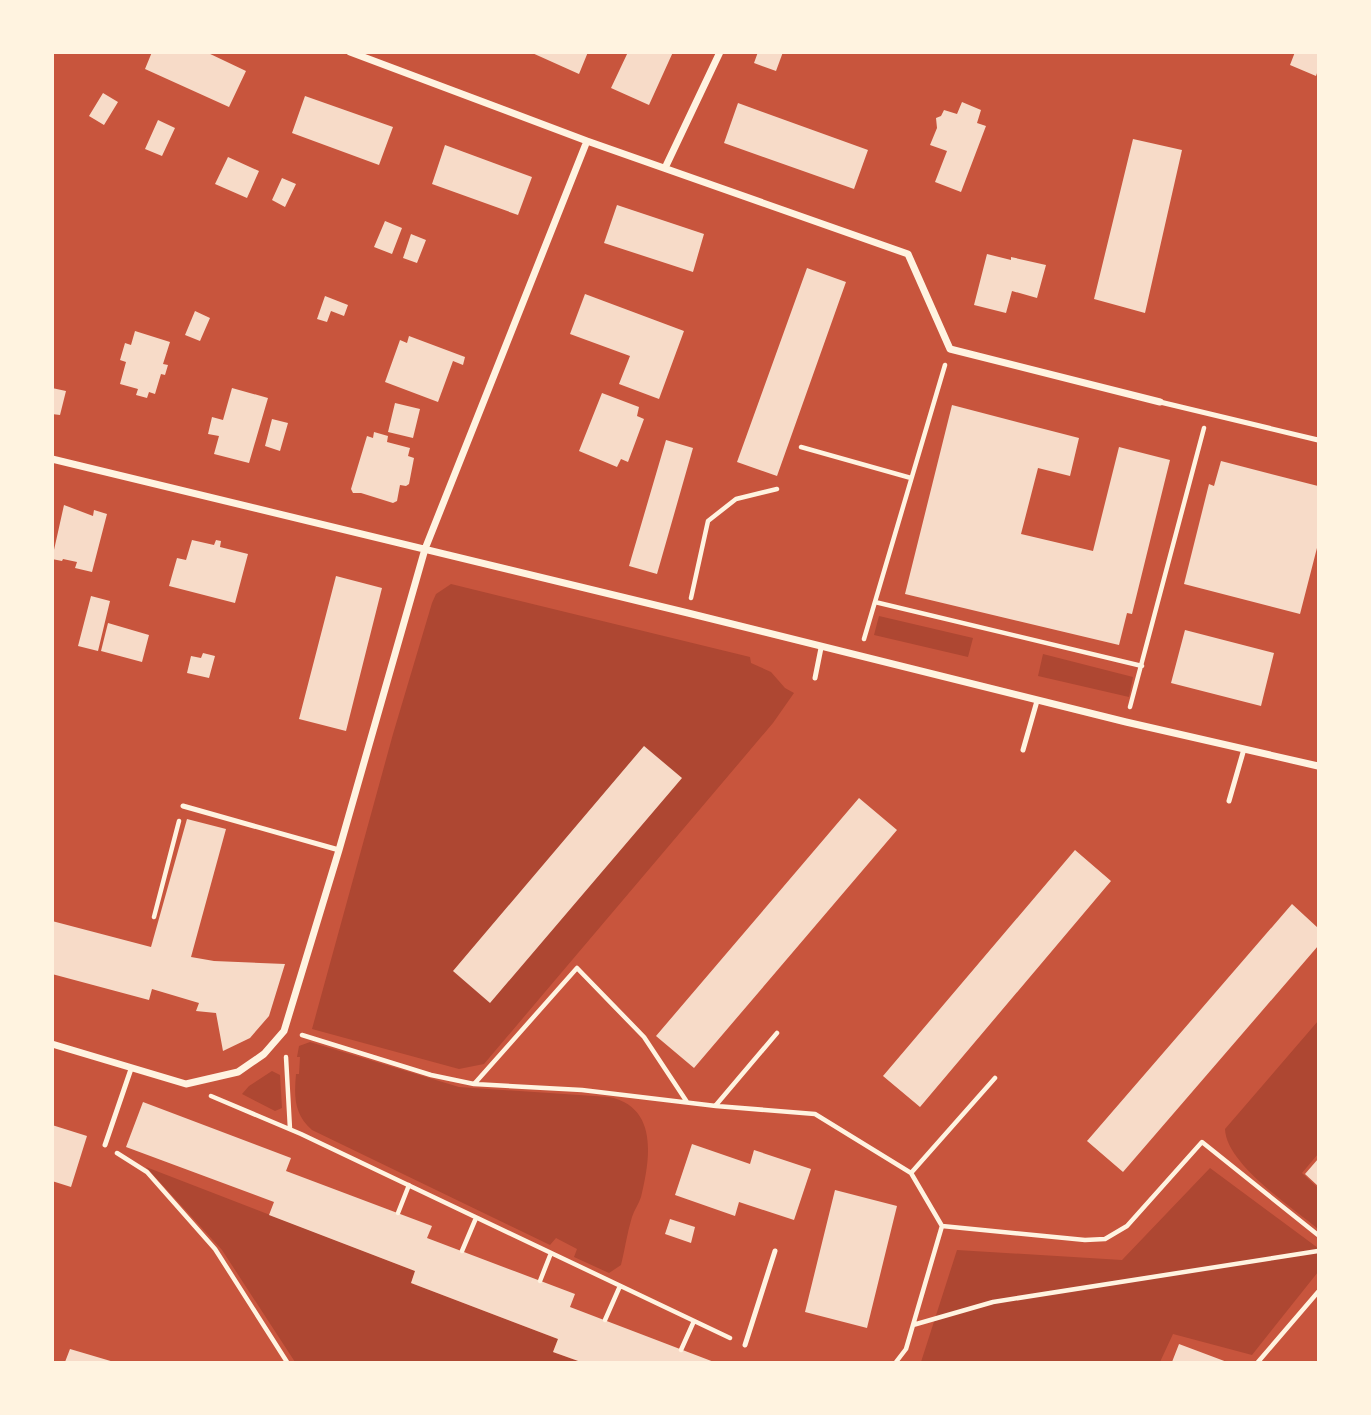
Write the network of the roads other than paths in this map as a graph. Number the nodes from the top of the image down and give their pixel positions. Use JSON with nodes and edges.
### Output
{"nodes":[{"id":1,"x":350,"y":52,"type":"edge"},
{"id":2,"x":720,"y":52,"type":"edge"},
{"id":3,"x":587,"y":141,"type":"junction"},
{"id":4,"x":665,"y":168,"type":"junction"},
{"id":5,"x":1160,"y":402,"type":"joint"},
{"id":6,"x":1318,"y":439,"type":"edge"},
{"id":7,"x":52,"y":459,"type":"edge"},
{"id":8,"x":425,"y":549,"type":"junction"},
{"id":9,"x":821,"y":648,"type":"junction"},
{"id":10,"x":815,"y":678,"type":"dead end"},
{"id":11,"x":1037,"y":701,"type":"junction"},
{"id":12,"x":1244,"y":749,"type":"junction"},
{"id":13,"x":1023,"y":750,"type":"dead end"},
{"id":14,"x":1318,"y":766,"type":"edge"},
{"id":15,"x":1229,"y":801,"type":"dead end"},
{"id":16,"x":183,"y":806,"type":"road end"},
{"id":17,"x":339,"y":850,"type":"junction"},
{"id":18,"x":52,"y":1044,"type":"edge"},
{"id":19,"x":131,"y":1069,"type":"junction"},
{"id":20,"x":105,"y":1145,"type":"road end"},
{"id":21,"x":775,"y":1251,"type":"dead end"},
{"id":22,"x":746,"y":1345,"type":"road end"}],
"edges":[{"from":1,"to":3,"type":"street"},
{"from":2,"to":4,"type":"street"},
{"from":3,"to":4,"type":"street"},
{"from":3,"to":8,"type":"street"},
{"from":4,"to":5,"type":"street"},
{"from":5,"to":6,"type":"lane"},
{"from":7,"to":8,"type":"street"},
{"from":8,"to":9,"type":"street"},
{"from":8,"to":17,"type":"street"},
{"from":9,"to":10,"type":"lane"},
{"from":9,"to":11,"type":"street"},
{"from":11,"to":12,"type":"street"},
{"from":11,"to":13,"type":"lane"},
{"from":12,"to":14,"type":"street"},
{"from":12,"to":15,"type":"lane"},
{"from":16,"to":17,"type":"lane"},
{"from":17,"to":19,"type":"street"},
{"from":18,"to":19,"type":"street"},
{"from":19,"to":20,"type":"lane"},
{"from":21,"to":22,"type":"lane"}]}
